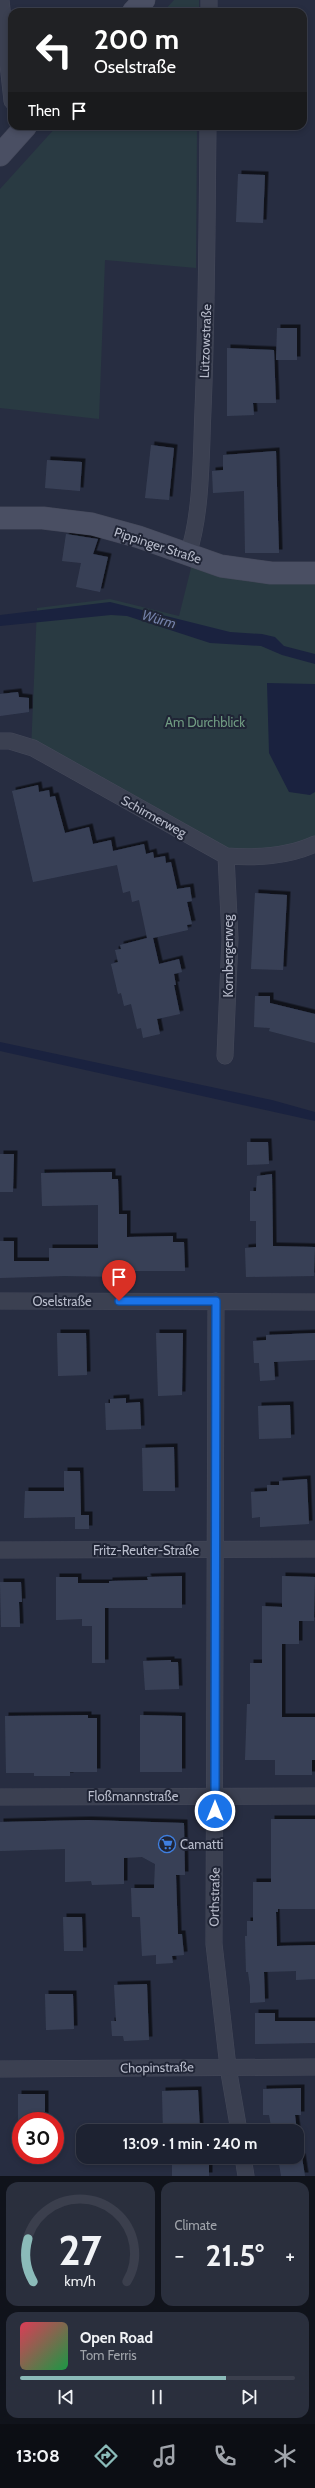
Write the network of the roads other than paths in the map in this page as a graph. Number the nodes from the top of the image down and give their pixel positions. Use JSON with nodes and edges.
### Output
{"nodes":[{"id":1,"x":1,"y":0,"type":"edge"},
{"id":2,"x":144,"y":0,"type":"edge"},
{"id":3,"x":137,"y":8,"type":"edge"},
{"id":4,"x":8,"y":64,"type":"edge"},
{"id":5,"x":20,"y":130,"type":"edge"},
{"id":6,"x":208,"y":130,"type":"edge"},
{"id":7,"x":0,"y":156,"type":"edge"},
{"id":8,"x":0,"y":518,"type":"edge"},
{"id":9,"x":188,"y":554,"type":"junction"},
{"id":10,"x":315,"y":573,"type":"edge"},
{"id":11,"x":0,"y":741,"type":"edge"},
{"id":12,"x":315,"y":844,"type":"edge"},
{"id":13,"x":226,"y":856,"type":"junction"},
{"id":14,"x":225,"y":1056,"type":"dead end"},
{"id":15,"x":0,"y":1301,"type":"edge"},
{"id":16,"x":216,"y":1301,"type":"junction"},
{"id":17,"x":315,"y":1302,"type":"edge"},
{"id":18,"x":315,"y":1549,"type":"edge"},
{"id":19,"x":0,"y":1550,"type":"edge"},
{"id":20,"x":215,"y":1550,"type":"junction"},
{"id":21,"x":216,"y":1796,"type":"junction"},
{"id":22,"x":315,"y":1796,"type":"edge"},
{"id":23,"x":0,"y":1797,"type":"edge"},
{"id":24,"x":228,"y":2067,"type":"junction"},
{"id":25,"x":315,"y":2067,"type":"edge"},
{"id":26,"x":0,"y":2069,"type":"edge"},
{"id":27,"x":238,"y":2124,"type":"edge"},
{"id":28,"x":244,"y":2164,"type":"edge"},
{"id":29,"x":246,"y":2176,"type":"edge"}],
"edges":[{"from":1,"to":4,"type":"street"},
{"from":2,"to":3,"type":"main road"},
{"from":5,"to":7,"type":"main road"},
{"from":6,"to":9,"type":"street","name":"Lützowstraße"},
{"from":8,"to":9,"type":"main road","name":"Pippinger Straße"},
{"from":9,"to":10,"type":"main road","name":"Pippinger Straße"},
{"from":11,"to":13,"type":"street","name":"Schirmerweg"},
{"from":12,"to":13,"type":"street","name":"Schirmerweg"},
{"from":13,"to":14,"type":"street","name":"Kornbergerweg"},
{"from":15,"to":16,"type":"street","name":"Oselstraße"},
{"from":16,"to":17,"type":"street","name":"Oselstraße"},
{"from":16,"to":20,"type":"street","name":"Orthstraße"},
{"from":18,"to":20,"type":"street","name":"Fritz-Reuter-Straße"},
{"from":19,"to":20,"type":"street","name":"Fritz-Reuter-Straße"},
{"from":20,"to":21,"type":"street","name":"Orthstraße"},
{"from":21,"to":22,"type":"street","name":"Floßmannstraße"},
{"from":21,"to":23,"type":"street","name":"Floßmannstraße"},
{"from":21,"to":24,"type":"street","name":"Orthstraße"},
{"from":24,"to":25,"type":"street","name":"Chopinstraße"},
{"from":24,"to":26,"type":"street","name":"Chopinstraße"},
{"from":24,"to":27,"type":"street","name":"Orthstraße"},
{"from":28,"to":29,"type":"street"}]}
